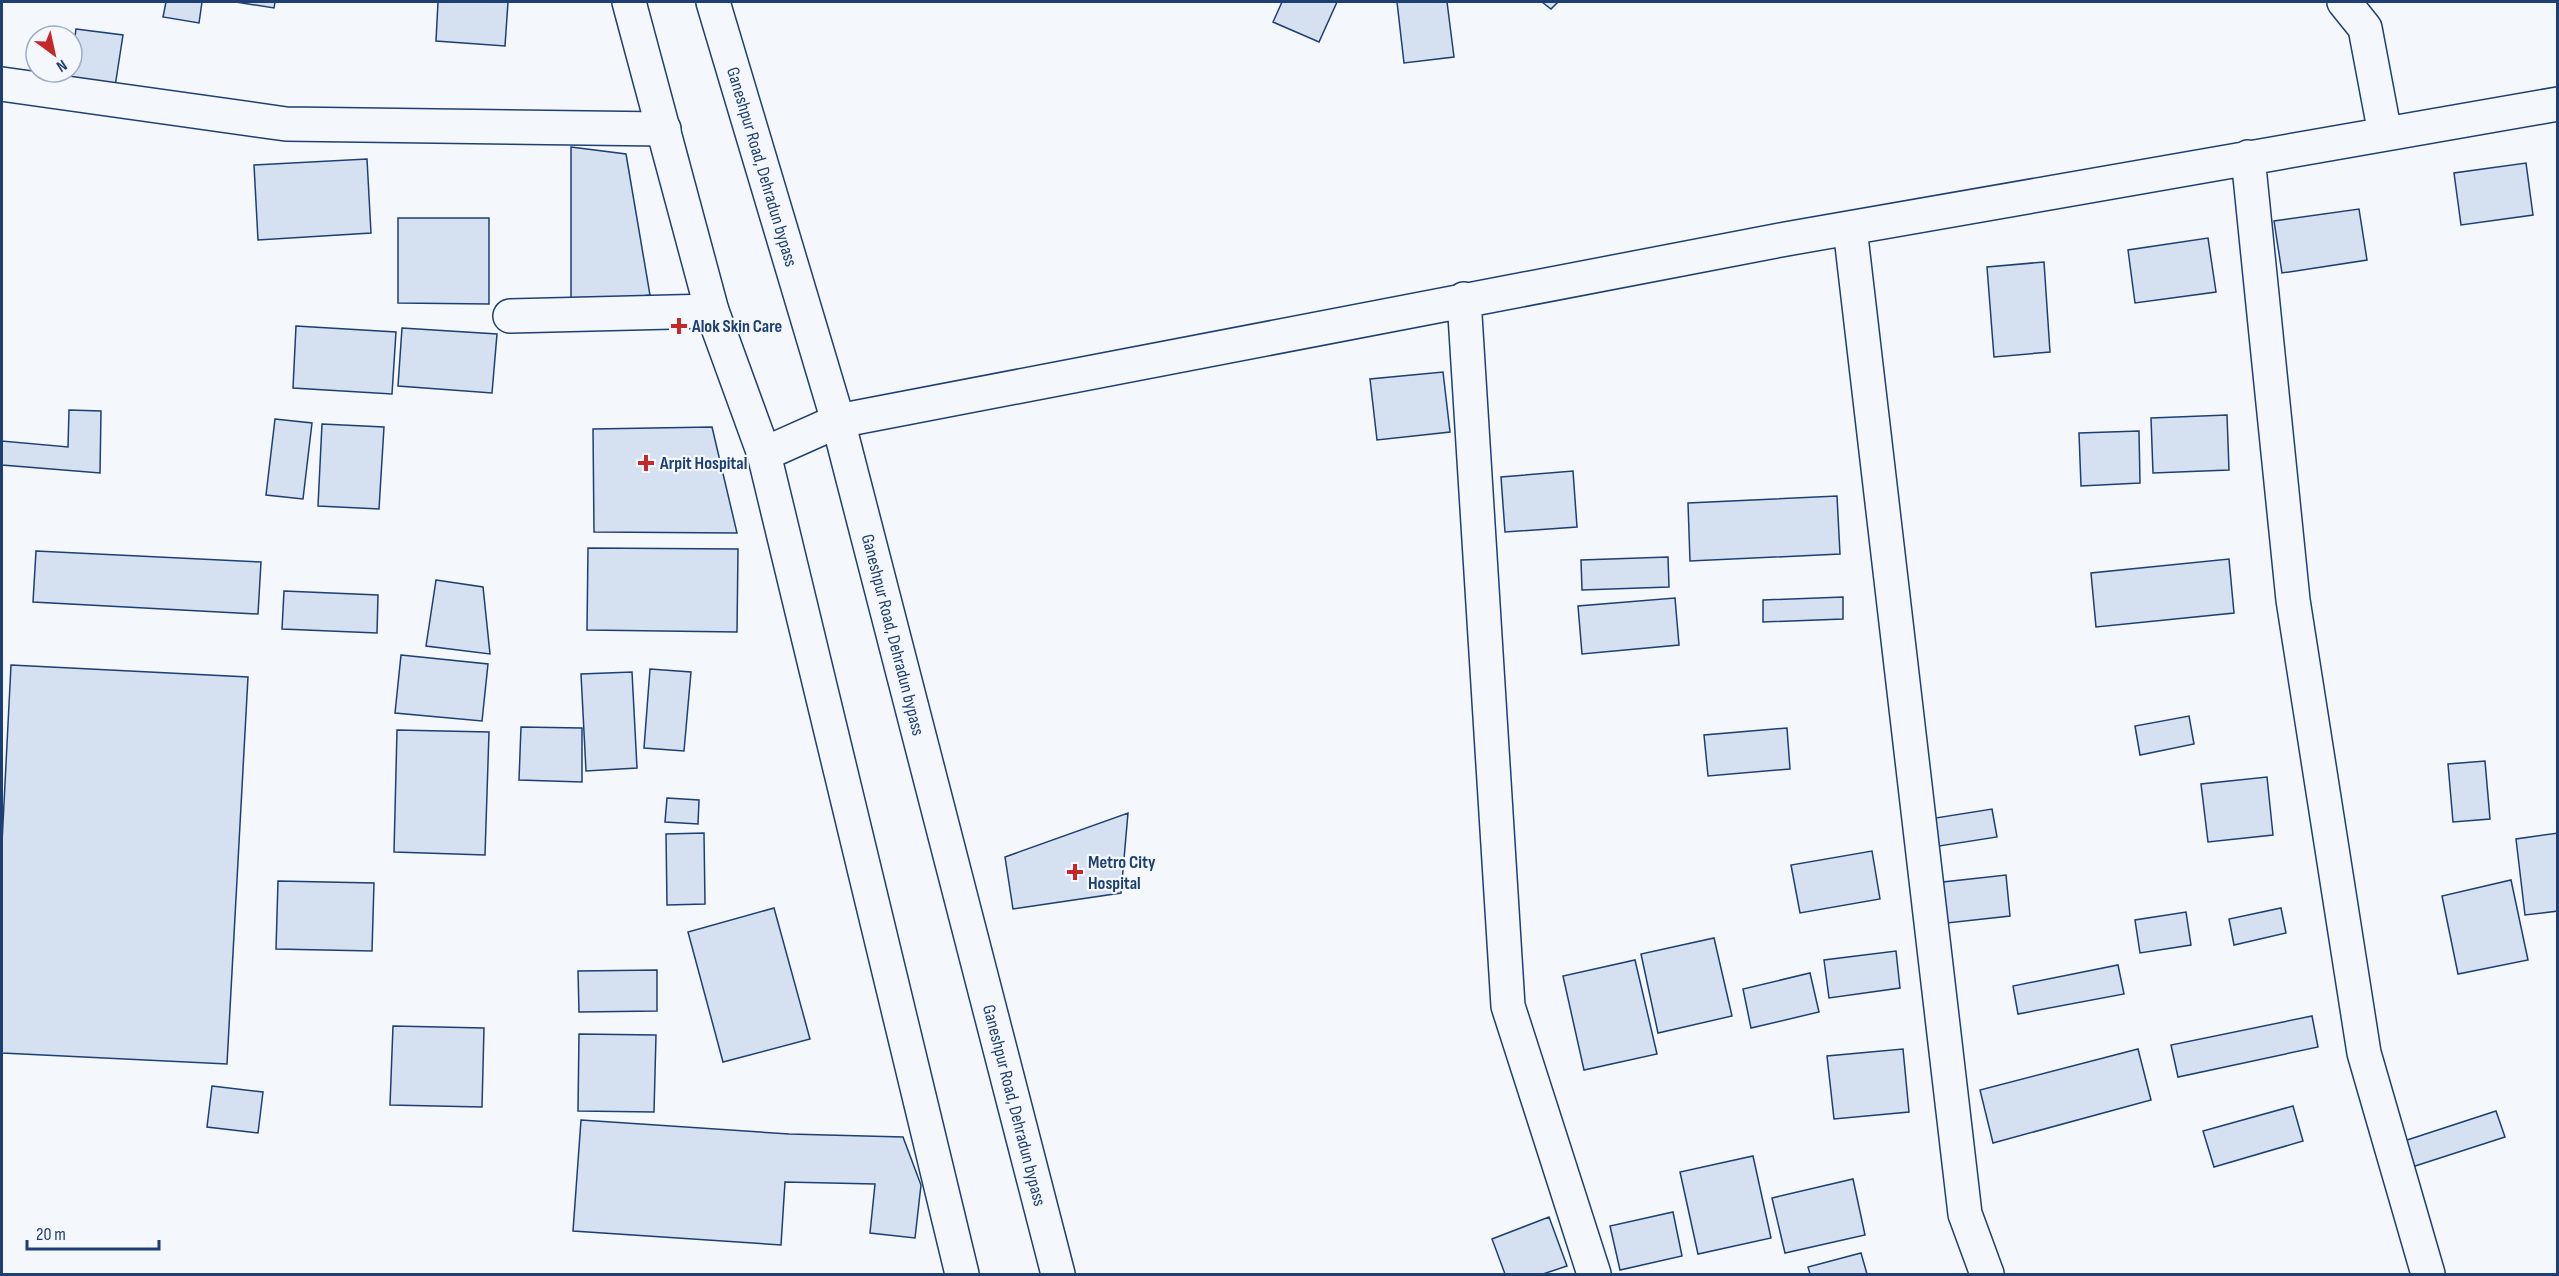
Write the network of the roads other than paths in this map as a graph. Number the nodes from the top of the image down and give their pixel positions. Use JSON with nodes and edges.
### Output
{"nodes":[{"id":1,"x":629,"y":2,"type":"edge"},
{"id":2,"x":713,"y":2,"type":"edge"},
{"id":3,"x":2344,"y":2,"type":"edge"},
{"id":4,"x":2,"y":84,"type":"edge"},
{"id":5,"x":2558,"y":104,"type":"edge"},
{"id":6,"x":664,"y":129,"type":"junction"},
{"id":7,"x":2385,"y":134,"type":"junction"},
{"id":8,"x":2248,"y":158,"type":"junction"},
{"id":9,"x":1850,"y":228,"type":"junction"},
{"id":10,"x":1464,"y":299,"type":"junction"},
{"id":11,"x":712,"y":311,"type":"junction"},
{"id":12,"x":510,"y":316,"type":"dead end"},
{"id":13,"x":838,"y":421,"type":"junction"},
{"id":14,"x":764,"y":454,"type":"junction"},
{"id":15,"x":962,"y":1275,"type":"edge"},
{"id":16,"x":1058,"y":1275,"type":"edge"},
{"id":17,"x":1594,"y":1275,"type":"edge"},
{"id":18,"x":1987,"y":1275,"type":"edge"},
{"id":19,"x":2428,"y":1275,"type":"edge"}],
"edges":[{"from":1,"to":6,"type":"street"},
{"from":2,"to":13,"type":"street","name":"Ganeshpur Road, Dehradun bypass"},
{"from":3,"to":7,"type":"street"},
{"from":4,"to":6,"type":"street"},
{"from":5,"to":7,"type":"street"},
{"from":6,"to":11,"type":"street"},
{"from":7,"to":8,"type":"street"},
{"from":8,"to":9,"type":"street"},
{"from":8,"to":19,"type":"street"},
{"from":9,"to":10,"type":"street"},
{"from":9,"to":18,"type":"street"},
{"from":10,"to":13,"type":"street"},
{"from":10,"to":17,"type":"street"},
{"from":11,"to":12,"type":"street"},
{"from":11,"to":14,"type":"street"},
{"from":13,"to":14,"type":"street"},
{"from":13,"to":16,"type":"street","name":"Ganeshpur Road, Dehradun bypass"},
{"from":14,"to":15,"type":"street"}]}
